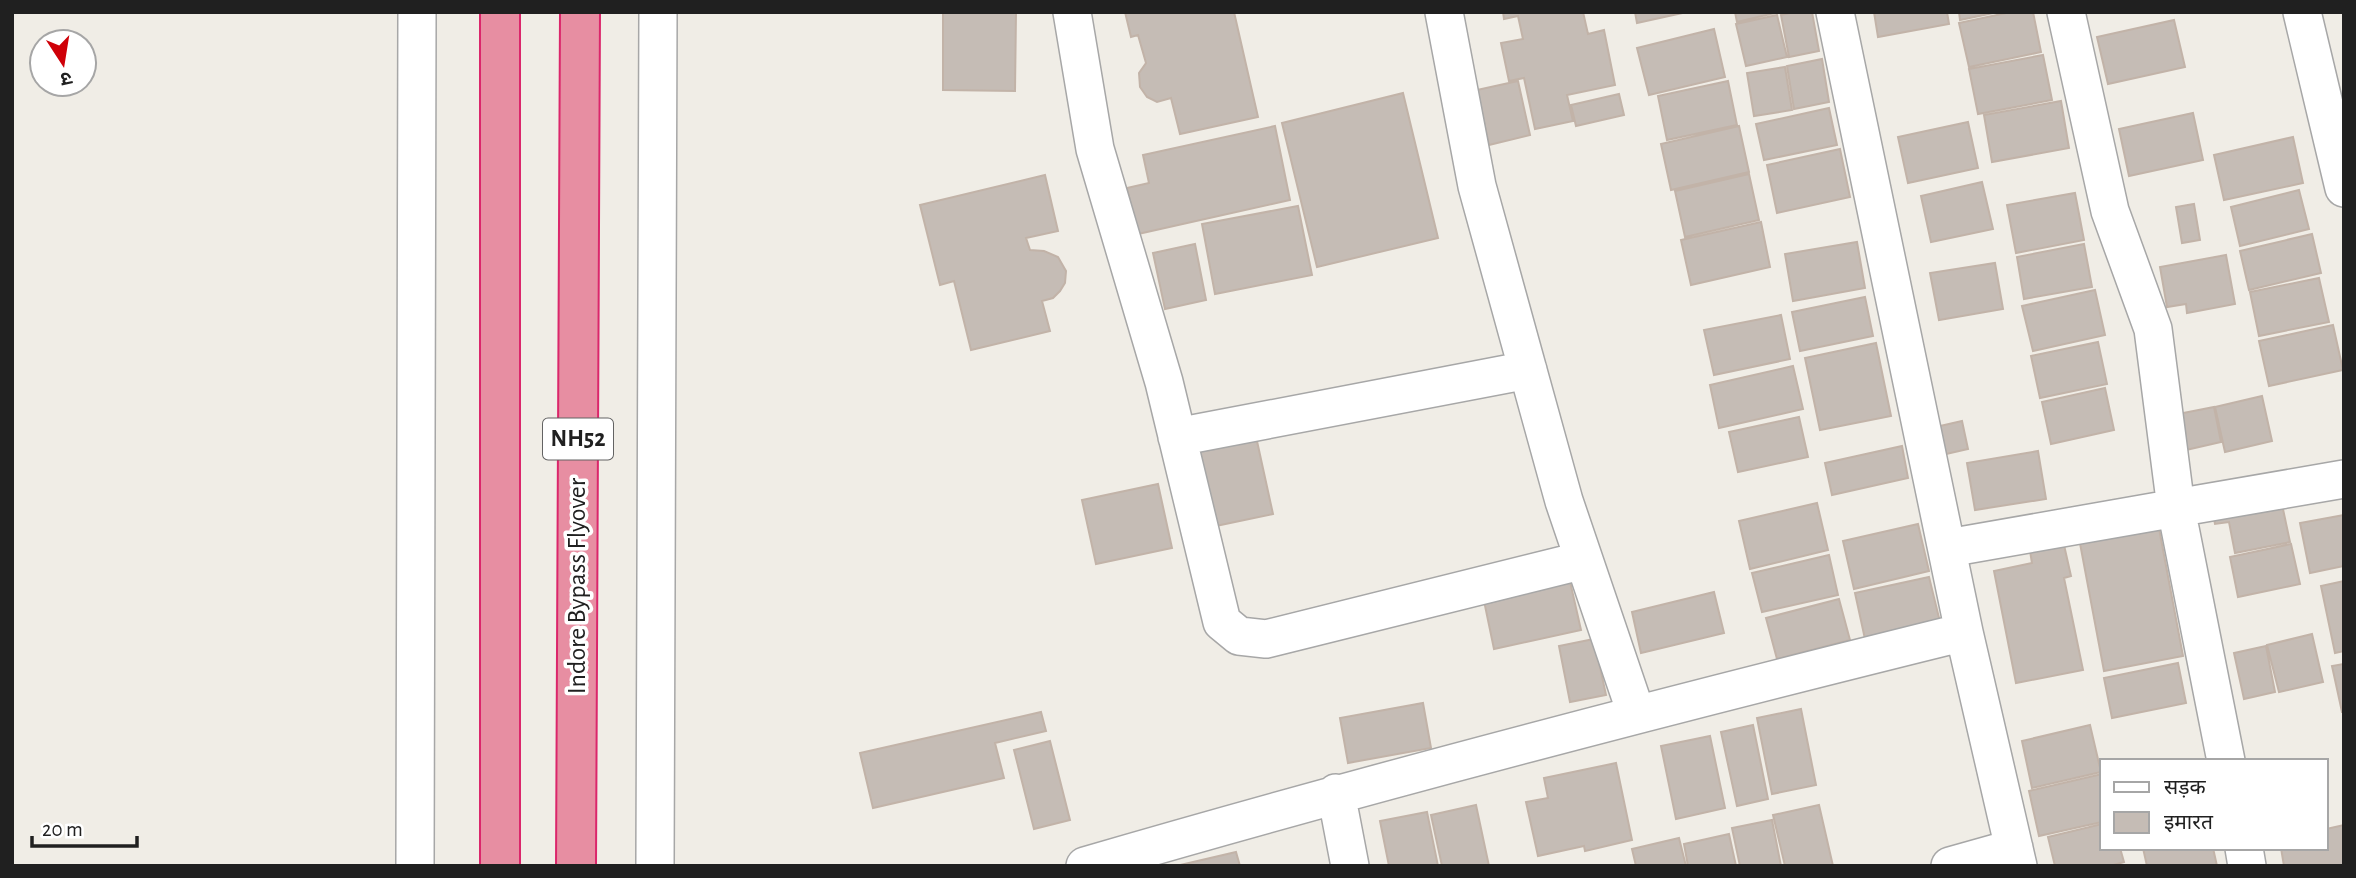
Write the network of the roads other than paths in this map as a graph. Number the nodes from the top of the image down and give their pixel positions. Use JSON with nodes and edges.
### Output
{"nodes":[{"id":1,"x":417,"y":12,"type":"edge"},
{"id":2,"x":500,"y":12,"type":"edge"},
{"id":3,"x":580,"y":12,"type":"edge"},
{"id":4,"x":659,"y":12,"type":"edge"},
{"id":5,"x":1072,"y":12,"type":"edge"},
{"id":6,"x":1444,"y":12,"type":"edge"},
{"id":7,"x":1835,"y":12,"type":"edge"},
{"id":8,"x":2066,"y":12,"type":"edge"},
{"id":9,"x":2302,"y":12,"type":"edge"},
{"id":10,"x":2344,"y":188,"type":"edge"},
{"id":11,"x":1528,"y":370,"type":"junction"},
{"id":12,"x":1177,"y":437,"type":"junction"},
{"id":13,"x":2344,"y":478,"type":"edge"},
{"id":14,"x":2176,"y":508,"type":"junction"},
{"id":15,"x":1948,"y":548,"type":"junction"},
{"id":16,"x":1584,"y":560,"type":"junction"},
{"id":17,"x":1964,"y":632,"type":"junction"},
{"id":18,"x":1636,"y":713,"type":"junction"},
{"id":19,"x":2227,"y":759,"type":"edge"},
{"id":20,"x":1336,"y":793,"type":"junction"},
{"id":21,"x":2016,"y":857,"type":"edge"},
{"id":22,"x":1107,"y":863,"type":"edge"},
{"id":23,"x":415,"y":866,"type":"edge"},
{"id":24,"x":499,"y":866,"type":"edge"},
{"id":25,"x":576,"y":866,"type":"edge"},
{"id":26,"x":655,"y":866,"type":"edge"},
{"id":27,"x":1350,"y":866,"type":"edge"},
{"id":28,"x":1950,"y":866,"type":"edge"}],
"edges":[{"from":1,"to":23,"type":"street"},
{"from":2,"to":24,"type":"highway"},
{"from":3,"to":25,"type":"highway","name":"Indore Bypass Flyover","number":"NH52"},
{"from":4,"to":26,"type":"street"},
{"from":5,"to":12,"type":"street"},
{"from":6,"to":11,"type":"street"},
{"from":7,"to":15,"type":"street"},
{"from":8,"to":14,"type":"street"},
{"from":9,"to":10,"type":"street"},
{"from":11,"to":12,"type":"street"},
{"from":11,"to":16,"type":"street"},
{"from":12,"to":16,"type":"street"},
{"from":13,"to":14,"type":"street"},
{"from":14,"to":15,"type":"street"},
{"from":14,"to":19,"type":"street"},
{"from":15,"to":17,"type":"street"},
{"from":16,"to":18,"type":"street"},
{"from":17,"to":18,"type":"street"},
{"from":17,"to":21,"type":"street"},
{"from":18,"to":20,"type":"street"},
{"from":20,"to":22,"type":"street"},
{"from":20,"to":27,"type":"street"},
{"from":21,"to":28,"type":"street"}]}
